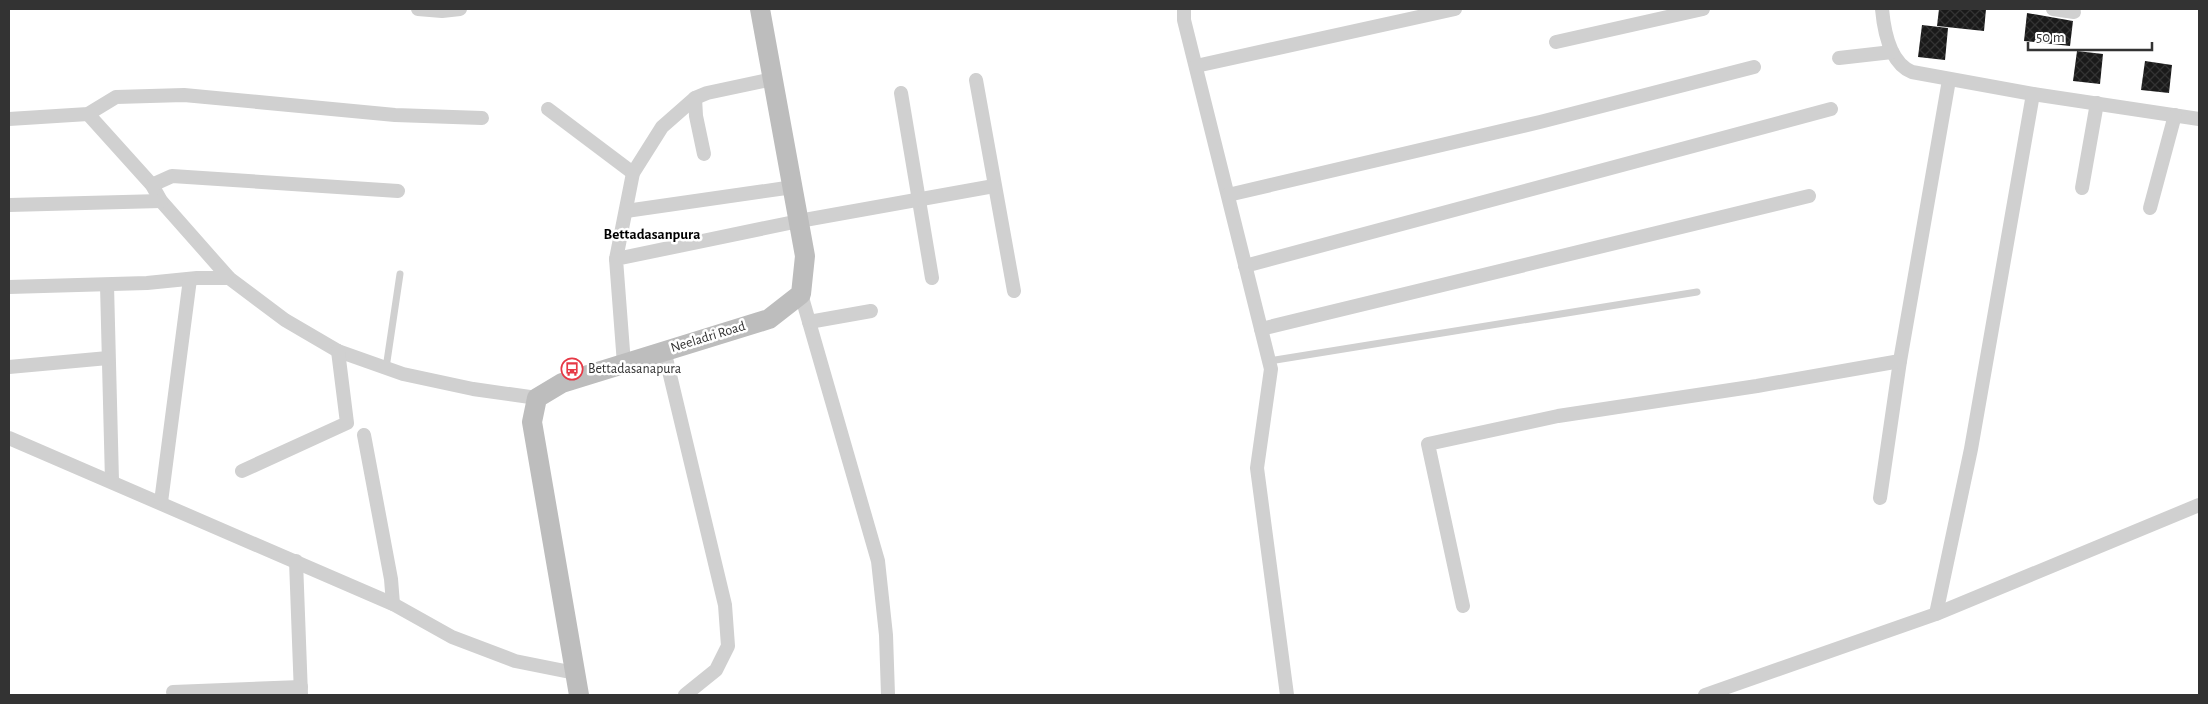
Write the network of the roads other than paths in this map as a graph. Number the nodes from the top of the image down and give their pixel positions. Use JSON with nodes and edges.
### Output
{"nodes":[{"id":1,"x":418,"y":9,"type":"edge"},
{"id":2,"x":460,"y":9,"type":"edge"},
{"id":3,"x":760,"y":9,"type":"edge"},
{"id":4,"x":1184,"y":9,"type":"edge"},
{"id":5,"x":1455,"y":9,"type":"edge"},
{"id":6,"x":1703,"y":9,"type":"edge"},
{"id":7,"x":1882,"y":9,"type":"edge"},
{"id":8,"x":2053,"y":9,"type":"edge"},
{"id":9,"x":2074,"y":12,"type":"dead end"},
{"id":10,"x":1556,"y":42,"type":"dead end"},
{"id":11,"x":1892,"y":52,"type":"junction"},
{"id":12,"x":1839,"y":58,"type":"dead end"},
{"id":13,"x":1196,"y":66,"type":"junction"},
{"id":14,"x":1754,"y":67,"type":"dead end"},
{"id":15,"x":773,"y":79,"type":"junction"},
{"id":16,"x":976,"y":80,"type":"dead end"},
{"id":17,"x":1949,"y":80,"type":"junction"},
{"id":18,"x":901,"y":93,"type":"dead end"},
{"id":19,"x":2033,"y":94,"type":"junction"},
{"id":20,"x":695,"y":98,"type":"junction"},
{"id":21,"x":2097,"y":103,"type":"junction"},
{"id":22,"x":548,"y":109,"type":"dead end"},
{"id":23,"x":1832,"y":109,"type":"dead end"},
{"id":24,"x":88,"y":114,"type":"junction"},
{"id":25,"x":2175,"y":115,"type":"junction"},
{"id":26,"x":482,"y":118,"type":"dead end"},
{"id":27,"x":9,"y":119,"type":"edge"},
{"id":28,"x":2199,"y":119,"type":"edge"},
{"id":29,"x":704,"y":154,"type":"dead end"},
{"id":30,"x":633,"y":173,"type":"junction"},
{"id":31,"x":152,"y":185,"type":"junction"},
{"id":32,"x":994,"y":186,"type":"junction"},
{"id":33,"x":793,"y":187,"type":"junction"},
{"id":34,"x":2082,"y":188,"type":"dead end"},
{"id":35,"x":398,"y":191,"type":"dead end"},
{"id":36,"x":1228,"y":195,"type":"junction"},
{"id":37,"x":1810,"y":196,"type":"dead end"},
{"id":38,"x":918,"y":199,"type":"junction"},
{"id":39,"x":160,"y":200,"type":"junction"},
{"id":40,"x":9,"y":205,"type":"edge"},
{"id":41,"x":2150,"y":208,"type":"dead end"},
{"id":42,"x":626,"y":212,"type":"junction"},
{"id":43,"x":799,"y":221,"type":"junction"},
{"id":44,"x":616,"y":259,"type":"junction"},
{"id":45,"x":1245,"y":266,"type":"junction"},
{"id":46,"x":400,"y":274,"type":"dead end"},
{"id":47,"x":229,"y":278,"type":"junction"},
{"id":48,"x":932,"y":278,"type":"dead end"},
{"id":49,"x":190,"y":279,"type":"junction"},
{"id":50,"x":107,"y":285,"type":"junction"},
{"id":51,"x":9,"y":287,"type":"edge"},
{"id":52,"x":1014,"y":291,"type":"dead end"},
{"id":53,"x":1697,"y":292,"type":"dead end"},
{"id":54,"x":801,"y":294,"type":"junction"},
{"id":55,"x":871,"y":311,"type":"dead end"},
{"id":56,"x":809,"y":322,"type":"junction"},
{"id":57,"x":1261,"y":329,"type":"junction"},
{"id":58,"x":664,"y":350,"type":"junction"},
{"id":59,"x":338,"y":351,"type":"junction"},
{"id":60,"x":108,"y":358,"type":"junction"},
{"id":61,"x":1269,"y":361,"type":"junction"},
{"id":62,"x":1900,"y":361,"type":"junction"},
{"id":63,"x":624,"y":364,"type":"junction"},
{"id":64,"x":9,"y":366,"type":"edge"},
{"id":65,"x":386,"y":368,"type":"junction"},
{"id":66,"x":537,"y":398,"type":"junction"},
{"id":67,"x":364,"y":435,"type":"dead end"},
{"id":68,"x":9,"y":438,"type":"edge"},
{"id":69,"x":242,"y":471,"type":"dead end"},
{"id":70,"x":112,"y":481,"type":"junction"},
{"id":71,"x":1880,"y":498,"type":"dead end"},
{"id":72,"x":161,"y":502,"type":"junction"},
{"id":73,"x":2199,"y":505,"type":"edge"},
{"id":74,"x":296,"y":561,"type":"junction"},
{"id":75,"x":393,"y":604,"type":"junction"},
{"id":76,"x":1463,"y":606,"type":"dead end"},
{"id":77,"x":1936,"y":614,"type":"junction"},
{"id":78,"x":575,"y":672,"type":"junction"},
{"id":79,"x":301,"y":691,"type":"edge"},
{"id":80,"x":173,"y":692,"type":"dead end"},
{"id":81,"x":1726,"y":692,"type":"edge"},
{"id":82,"x":579,"y":695,"type":"edge"},
{"id":83,"x":685,"y":695,"type":"edge"},
{"id":84,"x":888,"y":695,"type":"edge"},
{"id":85,"x":1287,"y":695,"type":"edge"},
{"id":86,"x":1705,"y":695,"type":"edge"}],
"edges":[{"from":1,"to":2,"type":"street"},
{"from":3,"to":15,"type":"main road"},
{"from":4,"to":13,"type":"street"},
{"from":5,"to":13,"type":"street"},
{"from":6,"to":10,"type":"street"},
{"from":7,"to":11,"type":"street"},
{"from":8,"to":9,"type":"street"},
{"from":11,"to":12,"type":"street"},
{"from":11,"to":17,"type":"street"},
{"from":13,"to":36,"type":"street"},
{"from":14,"to":36,"type":"street"},
{"from":15,"to":20,"type":"street"},
{"from":15,"to":33,"type":"main road"},
{"from":16,"to":32,"type":"street"},
{"from":17,"to":19,"type":"street"},
{"from":17,"to":62,"type":"street"},
{"from":18,"to":38,"type":"street"},
{"from":19,"to":21,"type":"street"},
{"from":19,"to":77,"type":"street"},
{"from":20,"to":29,"type":"street"},
{"from":20,"to":30,"type":"street"},
{"from":21,"to":25,"type":"street"},
{"from":21,"to":34,"type":"street"},
{"from":22,"to":30,"type":"street"},
{"from":23,"to":45,"type":"street"},
{"from":24,"to":26,"type":"street"},
{"from":24,"to":27,"type":"street"},
{"from":24,"to":31,"type":"street"},
{"from":25,"to":28,"type":"street"},
{"from":25,"to":41,"type":"street"},
{"from":30,"to":42,"type":"street"},
{"from":31,"to":35,"type":"street"},
{"from":31,"to":39,"type":"street"},
{"from":32,"to":38,"type":"street"},
{"from":32,"to":52,"type":"street"},
{"from":33,"to":42,"type":"street"},
{"from":33,"to":43,"type":"main road"},
{"from":36,"to":45,"type":"street"},
{"from":37,"to":57,"type":"street"},
{"from":38,"to":43,"type":"street"},
{"from":38,"to":48,"type":"street"},
{"from":39,"to":40,"type":"street"},
{"from":39,"to":47,"type":"street"},
{"from":42,"to":44,"type":"street"},
{"from":43,"to":44,"type":"street"},
{"from":43,"to":54,"type":"main road"},
{"from":44,"to":63,"type":"street"},
{"from":45,"to":57,"type":"street"},
{"from":46,"to":65,"type":"lane"},
{"from":47,"to":49,"type":"street"},
{"from":47,"to":59,"type":"street"},
{"from":49,"to":50,"type":"street"},
{"from":49,"to":72,"type":"street"},
{"from":50,"to":51,"type":"street"},
{"from":50,"to":60,"type":"street"},
{"from":53,"to":61,"type":"lane"},
{"from":54,"to":56,"type":"street"},
{"from":54,"to":58,"type":"main road","name":"Neeladri Road"},
{"from":55,"to":56,"type":"street"},
{"from":56,"to":84,"type":"street"},
{"from":57,"to":61,"type":"street"},
{"from":58,"to":63,"type":"main road","name":"Neeladri Road"},
{"from":58,"to":83,"type":"street"},
{"from":59,"to":65,"type":"street"},
{"from":59,"to":69,"type":"street"},
{"from":60,"to":64,"type":"street"},
{"from":60,"to":70,"type":"street"},
{"from":61,"to":85,"type":"street"},
{"from":62,"to":71,"type":"street"},
{"from":62,"to":76,"type":"street"},
{"from":63,"to":66,"type":"main road","name":"Neeladri Road"},
{"from":65,"to":66,"type":"street"},
{"from":66,"to":78,"type":"main road"},
{"from":67,"to":75,"type":"street"},
{"from":68,"to":70,"type":"street"},
{"from":70,"to":72,"type":"street"},
{"from":72,"to":74,"type":"street"},
{"from":73,"to":77,"type":"street"},
{"from":74,"to":75,"type":"street"},
{"from":74,"to":79,"type":"street"},
{"from":75,"to":78,"type":"street"},
{"from":77,"to":81,"type":"street"},
{"from":78,"to":82,"type":"main road"},
{"from":79,"to":80,"type":"street"},
{"from":81,"to":86,"type":"street"}]}
